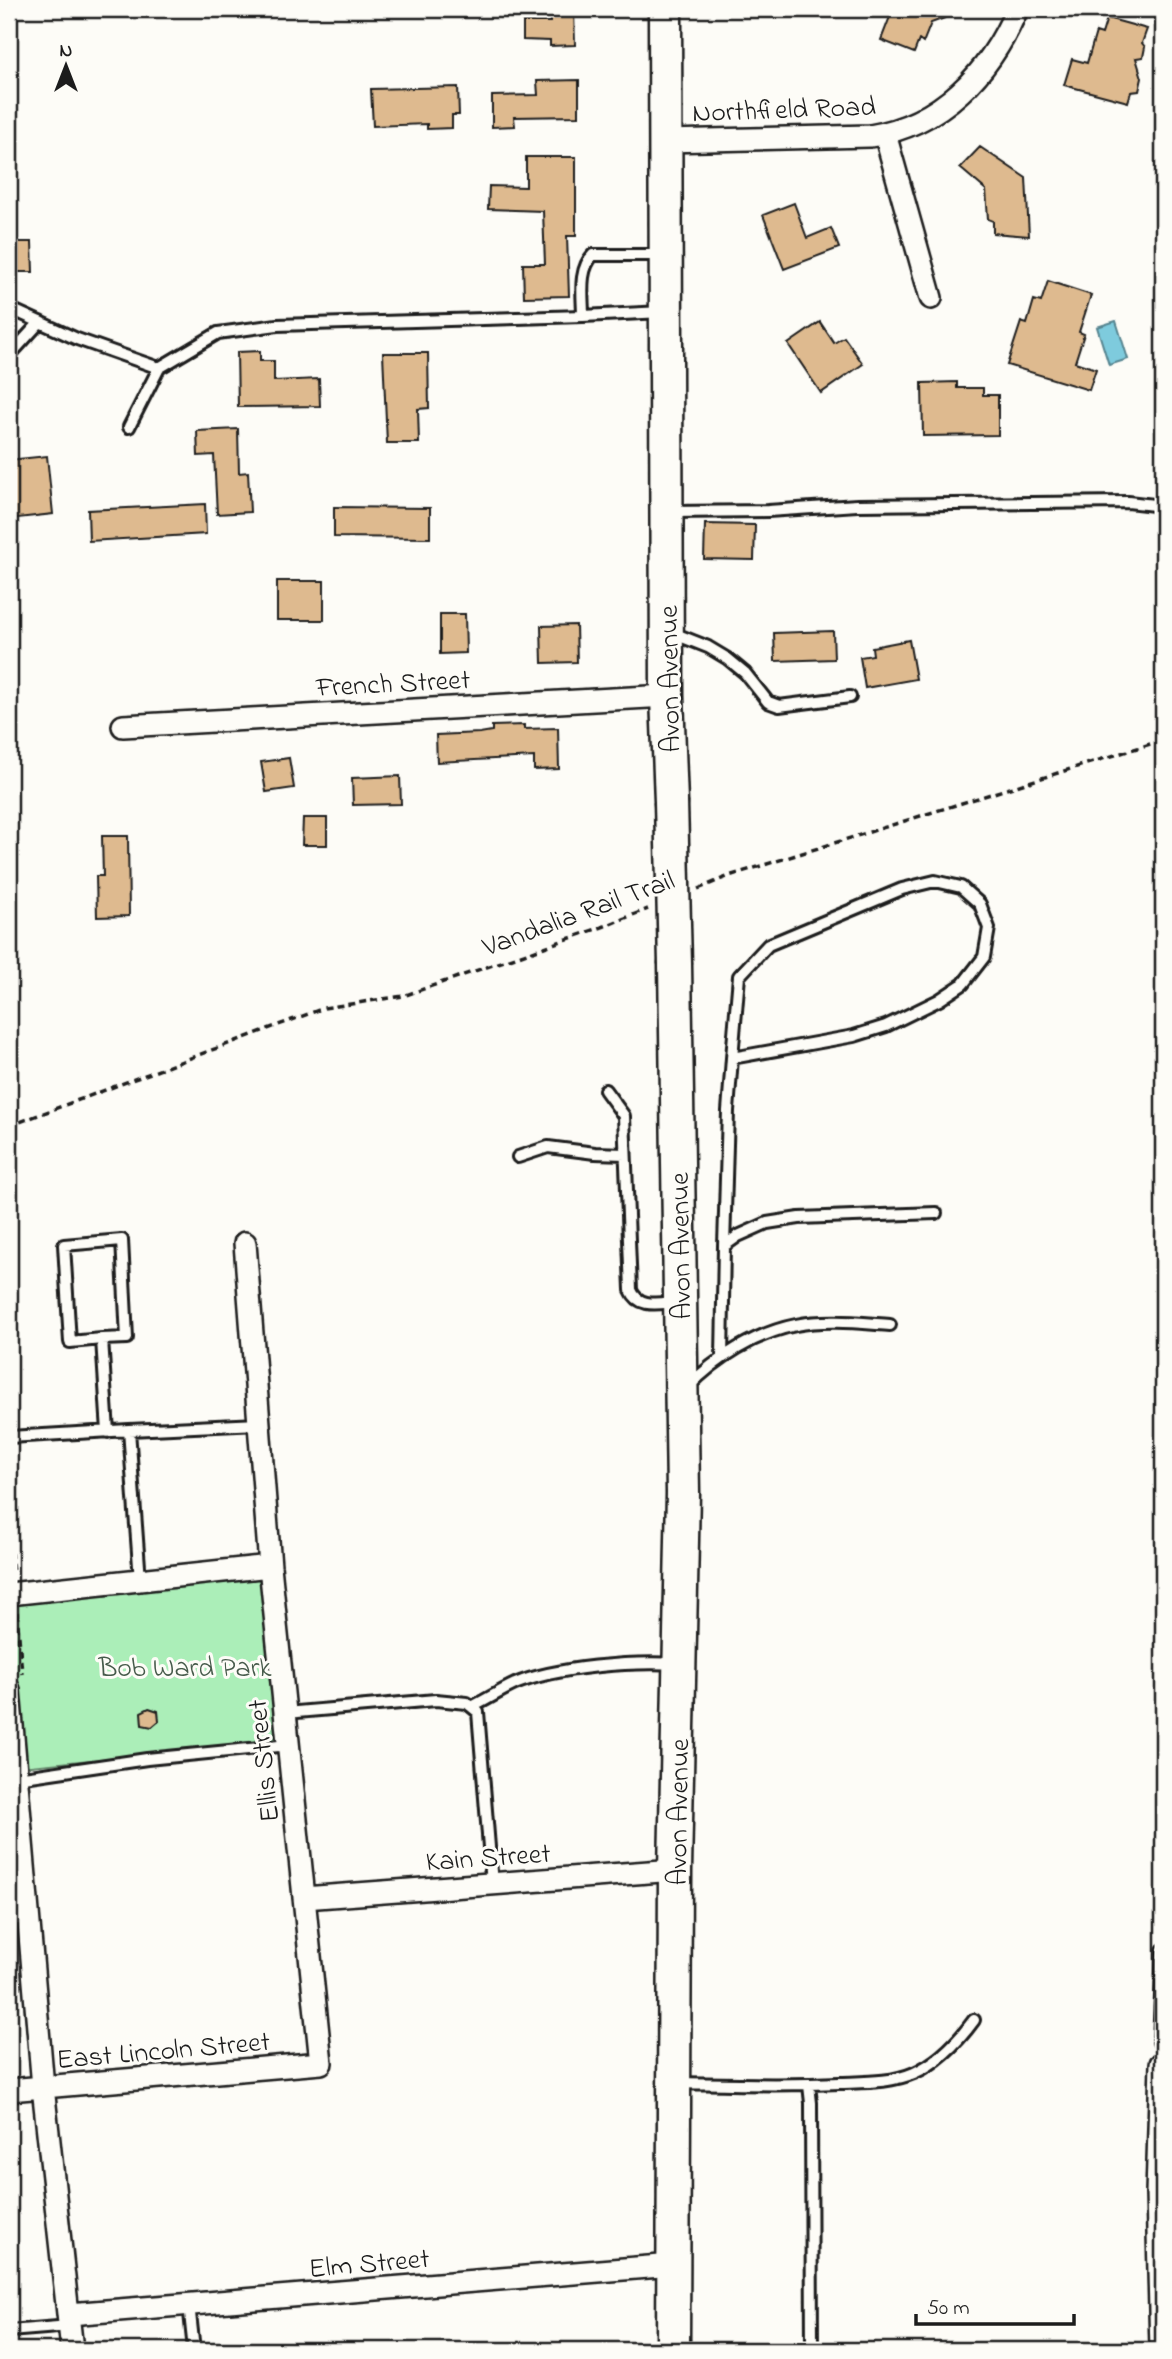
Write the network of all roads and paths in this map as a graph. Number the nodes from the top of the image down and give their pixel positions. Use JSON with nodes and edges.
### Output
{"nodes":[{"id":1,"x":665,"y":9,"type":"edge"},
{"id":2,"x":1017,"y":9,"type":"edge"},
{"id":3,"x":885,"y":134,"type":"junction"},
{"id":4,"x":665,"y":141,"type":"junction"},
{"id":5,"x":666,"y":255,"type":"junction"},
{"id":6,"x":931,"y":298,"type":"dead end"},
{"id":7,"x":9,"y":307,"type":"edge"},
{"id":8,"x":666,"y":312,"type":"junction"},
{"id":9,"x":583,"y":316,"type":"junction"},
{"id":10,"x":40,"y":322,"type":"junction"},
{"id":11,"x":9,"y":356,"type":"edge"},
{"id":12,"x":159,"y":368,"type":"junction"},
{"id":13,"x":130,"y":427,"type":"dead end"},
{"id":14,"x":667,"y":512,"type":"junction"},
{"id":15,"x":1163,"y":514,"type":"edge"},
{"id":16,"x":667,"y":631,"type":"junction"},
{"id":17,"x":667,"y":696,"type":"junction"},
{"id":18,"x":850,"y":697,"type":"dead end"},
{"id":19,"x":123,"y":726,"type":"dead end"},
{"id":20,"x":1163,"y":740,"type":"edge"},
{"id":21,"x":692,"y":891,"type":"dead end"},
{"id":22,"x":654,"y":906,"type":"dead end"},
{"id":23,"x":733,"y":1058,"type":"junction"},
{"id":24,"x":605,"y":1090,"type":"dead end"},
{"id":25,"x":9,"y":1126,"type":"edge"},
{"id":26,"x":625,"y":1154,"type":"junction"},
{"id":27,"x":518,"y":1157,"type":"dead end"},
{"id":28,"x":936,"y":1213,"type":"dead end"},
{"id":29,"x":245,"y":1243,"type":"dead end"},
{"id":30,"x":724,"y":1246,"type":"junction"},
{"id":31,"x":680,"y":1302,"type":"junction"},
{"id":32,"x":890,"y":1325,"type":"dead end"},
{"id":33,"x":102,"y":1339,"type":"junction"},
{"id":34,"x":722,"y":1358,"type":"junction"},
{"id":35,"x":681,"y":1394,"type":"junction"},
{"id":36,"x":259,"y":1424,"type":"junction"},
{"id":37,"x":130,"y":1430,"type":"junction"},
{"id":38,"x":108,"y":1432,"type":"junction"},
{"id":39,"x":9,"y":1437,"type":"edge"},
{"id":40,"x":270,"y":1566,"type":"junction"},
{"id":41,"x":140,"y":1580,"type":"junction"},
{"id":42,"x":9,"y":1594,"type":"edge"},
{"id":43,"x":680,"y":1664,"type":"junction"},
{"id":44,"x":9,"y":1690,"type":"edge"},
{"id":45,"x":472,"y":1707,"type":"junction"},
{"id":46,"x":285,"y":1713,"type":"junction"},
{"id":47,"x":289,"y":1745,"type":"junction"},
{"id":48,"x":17,"y":1778,"type":"junction"},
{"id":49,"x":14,"y":1803,"type":"edge"},
{"id":50,"x":676,"y":1870,"type":"junction"},
{"id":51,"x":492,"y":1884,"type":"junction"},
{"id":52,"x":304,"y":1898,"type":"junction"},
{"id":53,"x":18,"y":1919,"type":"edge"},
{"id":54,"x":1163,"y":1950,"type":"edge"},
{"id":55,"x":974,"y":2020,"type":"dead end"},
{"id":56,"x":1163,"y":2050,"type":"edge"},
{"id":57,"x":321,"y":2063,"type":"joint"},
{"id":58,"x":1163,"y":2063,"type":"edge"},
{"id":59,"x":674,"y":2083,"type":"junction"},
{"id":60,"x":809,"y":2085,"type":"junction"},
{"id":61,"x":43,"y":2087,"type":"junction"},
{"id":62,"x":9,"y":2090,"type":"edge"},
{"id":63,"x":673,"y":2265,"type":"junction"},
{"id":64,"x":189,"y":2304,"type":"junction"},
{"id":65,"x":70,"y":2320,"type":"junction"},
{"id":66,"x":9,"y":2331,"type":"edge"},
{"id":67,"x":72,"y":2350,"type":"edge"},
{"id":68,"x":194,"y":2350,"type":"edge"},
{"id":69,"x":673,"y":2350,"type":"edge"},
{"id":70,"x":812,"y":2350,"type":"edge"},
{"id":71,"x":1161,"y":2350,"type":"edge"}],
"edges":[{"from":1,"to":4,"type":"main road","name":"Avon Avenue"},
{"from":2,"to":3,"type":"street","name":"Northfield Road"},
{"from":3,"to":4,"type":"street","name":"Northfield Road"},
{"from":3,"to":6,"type":"street"},
{"from":4,"to":5,"type":"main road","name":"Avon Avenue"},
{"from":5,"to":8,"type":"main road","name":"Avon Avenue"},
{"from":5,"to":9,"type":"lane"},
{"from":7,"to":10,"type":"lane"},
{"from":8,"to":9,"type":"lane"},
{"from":8,"to":14,"type":"main road","name":"Avon Avenue"},
{"from":9,"to":12,"type":"lane"},
{"from":10,"to":11,"type":"lane"},
{"from":10,"to":12,"type":"lane"},
{"from":12,"to":13,"type":"lane"},
{"from":14,"to":15,"type":"lane"},
{"from":14,"to":16,"type":"main road","name":"Avon Avenue"},
{"from":16,"to":17,"type":"main road","name":"Avon Avenue"},
{"from":16,"to":18,"type":"lane"},
{"from":17,"to":19,"type":"street","name":"French Street"},
{"from":17,"to":31,"type":"main road","name":"Avon Avenue","bridge":true},
{"from":20,"to":21,"type":"path","name":"Vandalia Rail Trail"},
{"from":22,"to":25,"type":"path","name":"Vandalia Rail Trail"},
{"from":23,"to":23,"type":"lane"},
{"from":23,"to":30,"type":"lane"},
{"from":24,"to":26,"type":"lane"},
{"from":26,"to":27,"type":"lane"},
{"from":26,"to":31,"type":"lane"},
{"from":28,"to":30,"type":"lane"},
{"from":29,"to":36,"type":"street","name":"Ellis Street"},
{"from":30,"to":34,"type":"lane"},
{"from":31,"to":35,"type":"main road","name":"Avon Avenue"},
{"from":32,"to":34,"type":"lane"},
{"from":33,"to":33,"type":"lane"},
{"from":33,"to":38,"type":"lane"},
{"from":34,"to":35,"type":"lane"},
{"from":35,"to":43,"type":"main road","name":"Avon Avenue"},
{"from":36,"to":37,"type":"lane"},
{"from":36,"to":40,"type":"street","name":"Ellis Street"},
{"from":37,"to":38,"type":"lane"},
{"from":37,"to":41,"type":"lane"},
{"from":38,"to":39,"type":"lane"},
{"from":40,"to":41,"type":"street"},
{"from":40,"to":46,"type":"street","name":"Ellis Street"},
{"from":41,"to":42,"type":"street"},
{"from":43,"to":45,"type":"lane"},
{"from":43,"to":50,"type":"main road","name":"Avon Avenue"},
{"from":44,"to":48,"type":"street"},
{"from":45,"to":46,"type":"lane"},
{"from":45,"to":51,"type":"lane"},
{"from":46,"to":47,"type":"street","name":"Ellis Street"},
{"from":47,"to":48,"type":"lane"},
{"from":47,"to":52,"type":"street","name":"Ellis Street"},
{"from":48,"to":49,"type":"street"},
{"from":49,"to":53,"type":"street"},
{"from":50,"to":51,"type":"street","name":"Kain Street"},
{"from":50,"to":59,"type":"main road","name":"Avon Avenue"},
{"from":51,"to":52,"type":"street","name":"Kain Street"},
{"from":52,"to":57,"type":"street","name":"Ellis Street"},
{"from":53,"to":61,"type":"street"},
{"from":54,"to":56,"type":"lane"},
{"from":55,"to":60,"type":"lane"},
{"from":57,"to":61,"type":"street","name":"East Lincoln Street"},
{"from":58,"to":71,"type":"street"},
{"from":59,"to":60,"type":"lane"},
{"from":59,"to":63,"type":"main road","name":"Avon Avenue"},
{"from":60,"to":70,"type":"lane"},
{"from":61,"to":62,"type":"street","name":"East Lincoln Street"},
{"from":61,"to":65,"type":"street"},
{"from":63,"to":64,"type":"street","name":"Elm Street"},
{"from":63,"to":69,"type":"main road","name":"Avon Avenue"},
{"from":64,"to":65,"type":"street","name":"Elm Street"},
{"from":64,"to":68,"type":"lane"},
{"from":65,"to":66,"type":"lane"},
{"from":65,"to":67,"type":"street"}]}
